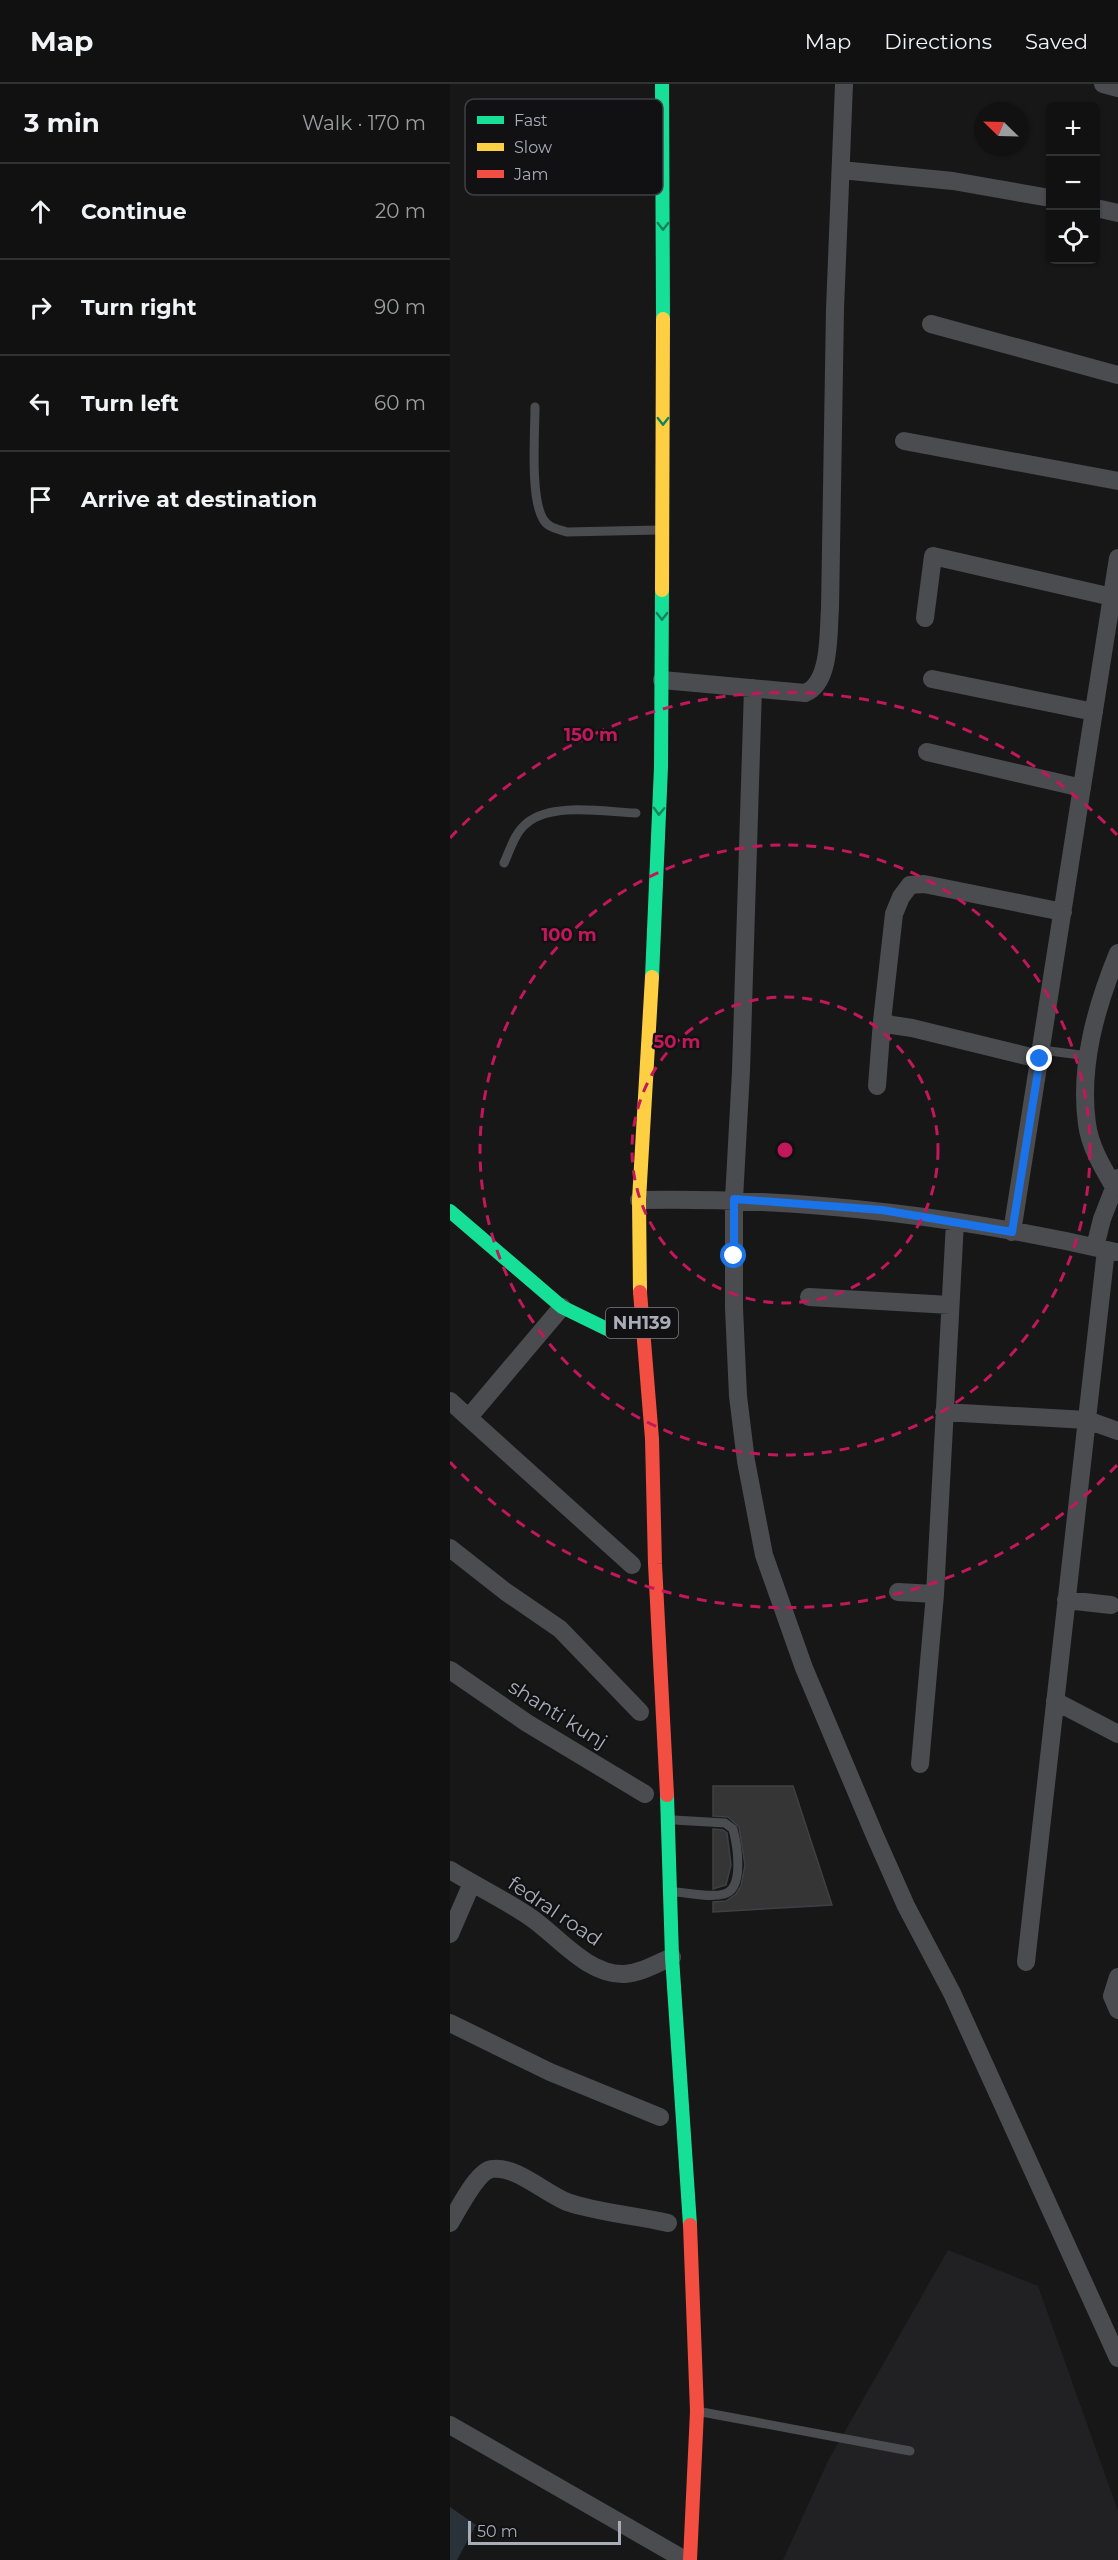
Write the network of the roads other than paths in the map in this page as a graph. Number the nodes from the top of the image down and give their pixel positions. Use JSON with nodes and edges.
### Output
{"nodes":[{"id":1,"x":662,"y":84,"type":"edge"},
{"id":2,"x":844,"y":84,"type":"edge"},
{"id":3,"x":1103,"y":84,"type":"edge"},
{"id":4,"x":1118,"y":88,"type":"edge"},
{"id":5,"x":662,"y":99,"type":"edge"},
{"id":6,"x":841,"y":170,"type":"junction"},
{"id":7,"x":662,"y":195,"type":"edge"},
{"id":8,"x":1046,"y":197,"type":"edge"},
{"id":9,"x":1100,"y":209,"type":"edge"},
{"id":10,"x":1118,"y":213,"type":"edge"},
{"id":11,"x":931,"y":324,"type":"dead end"},
{"id":12,"x":1118,"y":375,"type":"edge"},
{"id":13,"x":535,"y":407,"type":"dead end"},
{"id":14,"x":904,"y":441,"type":"dead end"},
{"id":15,"x":1118,"y":481,"type":"edge"},
{"id":16,"x":663,"y":530,"type":"junction"},
{"id":17,"x":1118,"y":558,"type":"edge"},
{"id":18,"x":1112,"y":597,"type":"junction"},
{"id":19,"x":925,"y":618,"type":"dead end"},
{"id":20,"x":932,"y":679,"type":"dead end"},
{"id":21,"x":662,"y":680,"type":"junction"},
{"id":22,"x":753,"y":688,"type":"junction"},
{"id":23,"x":1094,"y":712,"type":"junction"},
{"id":24,"x":927,"y":752,"type":"dead end"},
{"id":25,"x":1082,"y":788,"type":"junction"},
{"id":26,"x":636,"y":813,"type":"dead end"},
{"id":27,"x":504,"y":863,"type":"dead end"},
{"id":28,"x":1063,"y":912,"type":"junction"},
{"id":29,"x":1118,"y":954,"type":"edge"},
{"id":30,"x":882,"y":1020,"type":"junction"},
{"id":31,"x":1040,"y":1055,"type":"junction"},
{"id":32,"x":1088,"y":1056,"type":"junction"},
{"id":33,"x":877,"y":1086,"type":"dead end"},
{"id":34,"x":1116,"y":1183,"type":"edge"},
{"id":35,"x":734,"y":1199,"type":"junction"},
{"id":36,"x":639,"y":1200,"type":"junction"},
{"id":37,"x":450,"y":1211,"type":"edge"},
{"id":38,"x":955,"y":1222,"type":"junction"},
{"id":39,"x":1012,"y":1232,"type":"junction"},
{"id":40,"x":1106,"y":1250,"type":"edge"},
{"id":41,"x":809,"y":1297,"type":"dead end"},
{"id":42,"x":950,"y":1305,"type":"junction"},
{"id":43,"x":562,"y":1307,"type":"junction"},
{"id":44,"x":642,"y":1324,"type":"junction"},
{"id":45,"x":620,"y":1325,"type":"junction"},
{"id":46,"x":622,"y":1347,"type":"dead end"},
{"id":47,"x":450,"y":1401,"type":"edge"},
{"id":48,"x":944,"y":1412,"type":"junction"},
{"id":49,"x":469,"y":1417,"type":"junction"},
{"id":50,"x":1087,"y":1420,"type":"junction"},
{"id":51,"x":1118,"y":1431,"type":"edge"},
{"id":52,"x":632,"y":1542,"type":"dead end"},
{"id":53,"x":450,"y":1548,"type":"edge"},
{"id":54,"x":632,"y":1571,"type":"joint"},
{"id":55,"x":898,"y":1592,"type":"dead end"},
{"id":56,"x":935,"y":1594,"type":"junction"},
{"id":57,"x":1066,"y":1600,"type":"junction"},
{"id":58,"x":1111,"y":1605,"type":"dead end"},
{"id":59,"x":450,"y":1670,"type":"edge"},
{"id":60,"x":639,"y":1689,"type":"dead end"},
{"id":61,"x":1055,"y":1701,"type":"junction"},
{"id":62,"x":640,"y":1718,"type":"joint"},
{"id":63,"x":1118,"y":1734,"type":"edge"},
{"id":64,"x":920,"y":1764,"type":"dead end"},
{"id":65,"x":645,"y":1793,"type":"dead end"},
{"id":66,"x":668,"y":1819,"type":"junction"},
{"id":67,"x":450,"y":1870,"type":"edge"},
{"id":68,"x":472,"y":1883,"type":"junction"},
{"id":69,"x":670,"y":1892,"type":"junction"},
{"id":70,"x":450,"y":1934,"type":"edge"},
{"id":71,"x":672,"y":1957,"type":"junction"},
{"id":72,"x":1026,"y":1962,"type":"dead end"},
{"id":73,"x":1118,"y":1977,"type":"edge"},
{"id":74,"x":1118,"y":2010,"type":"edge"},
{"id":75,"x":450,"y":2023,"type":"edge"},
{"id":76,"x":660,"y":2117,"type":"dead end"},
{"id":77,"x":450,"y":2223,"type":"edge"},
{"id":78,"x":668,"y":2223,"type":"dead end"},
{"id":79,"x":1118,"y":2358,"type":"edge"},
{"id":80,"x":697,"y":2411,"type":"junction"},
{"id":81,"x":450,"y":2426,"type":"edge"},
{"id":82,"x":910,"y":2451,"type":"dead end"},
{"id":83,"x":669,"y":2550,"type":"edge"},
{"id":84,"x":687,"y":2560,"type":"edge"}],
"edges":[{"from":1,"to":5,"type":"main road","number":"NH139","one_way":true},
{"from":2,"to":6,"type":"street"},
{"from":3,"to":4,"type":"street"},
{"from":6,"to":8,"type":"street"},
{"from":6,"to":22,"type":"street"},
{"from":7,"to":16,"type":"main road","number":"NH139","one_way":true},
{"from":9,"to":10,"type":"street"},
{"from":11,"to":12,"type":"street"},
{"from":13,"to":16,"type":"lane"},
{"from":14,"to":15,"type":"street"},
{"from":16,"to":21,"type":"main road","number":"NH139","one_way":true},
{"from":17,"to":18,"type":"street"},
{"from":18,"to":19,"type":"street"},
{"from":18,"to":23,"type":"street"},
{"from":20,"to":23,"type":"street"},
{"from":21,"to":22,"type":"street"},
{"from":21,"to":36,"type":"main road","number":"NH139","one_way":true},
{"from":22,"to":35,"type":"street"},
{"from":23,"to":25,"type":"street"},
{"from":24,"to":25,"type":"street"},
{"from":25,"to":28,"type":"street"},
{"from":26,"to":27,"type":"lane"},
{"from":28,"to":30,"type":"street"},
{"from":28,"to":31,"type":"street"},
{"from":29,"to":32,"type":"street"},
{"from":30,"to":31,"type":"street"},
{"from":30,"to":33,"type":"street"},
{"from":31,"to":32,"type":"lane"},
{"from":31,"to":39,"type":"street"},
{"from":32,"to":34,"type":"street"},
{"from":34,"to":40,"type":"street"},
{"from":35,"to":36,"type":"street"},
{"from":35,"to":38,"type":"street"},
{"from":35,"to":79,"type":"street"},
{"from":36,"to":44,"type":"main road","number":"NH139"},
{"from":37,"to":43,"type":"main road"},
{"from":38,"to":39,"type":"street"},
{"from":38,"to":42,"type":"street"},
{"from":39,"to":40,"type":"street"},
{"from":40,"to":50,"type":"street"},
{"from":41,"to":42,"type":"street"},
{"from":42,"to":48,"type":"street"},
{"from":43,"to":45,"type":"main road"},
{"from":43,"to":49,"type":"street"},
{"from":44,"to":45,"type":"main road"},
{"from":44,"to":66,"type":"main road","number":"NH139"},
{"from":45,"to":46,"type":"main road","number":"NH139"},
{"from":47,"to":49,"type":"street"},
{"from":48,"to":50,"type":"street"},
{"from":48,"to":56,"type":"street"},
{"from":49,"to":54,"type":"street"},
{"from":50,"to":51,"type":"street"},
{"from":50,"to":57,"type":"street"},
{"from":52,"to":54,"type":"main road"},
{"from":53,"to":62,"type":"street"},
{"from":55,"to":56,"type":"street"},
{"from":56,"to":64,"type":"street"},
{"from":57,"to":58,"type":"street"},
{"from":57,"to":61,"type":"street"},
{"from":59,"to":65,"type":"street","name":"shanti kunj"},
{"from":60,"to":62,"type":"main road"},
{"from":61,"to":63,"type":"street"},
{"from":61,"to":72,"type":"street"},
{"from":66,"to":69,"type":"main road","number":"NH139"},
{"from":66,"to":69,"type":"lane"},
{"from":67,"to":68,"type":"street","name":"fedral road"},
{"from":68,"to":70,"type":"street"},
{"from":68,"to":71,"type":"street","name":"fedral road"},
{"from":69,"to":71,"type":"main road","number":"NH139"},
{"from":71,"to":80,"type":"main road","number":"NH139"},
{"from":73,"to":74,"type":"street"},
{"from":75,"to":76,"type":"street"},
{"from":77,"to":78,"type":"street"},
{"from":80,"to":82,"type":"lane"},
{"from":80,"to":84,"type":"main road","number":"NH139"},
{"from":81,"to":83,"type":"street"},
{"from":83,"to":84,"type":"street"}]}
